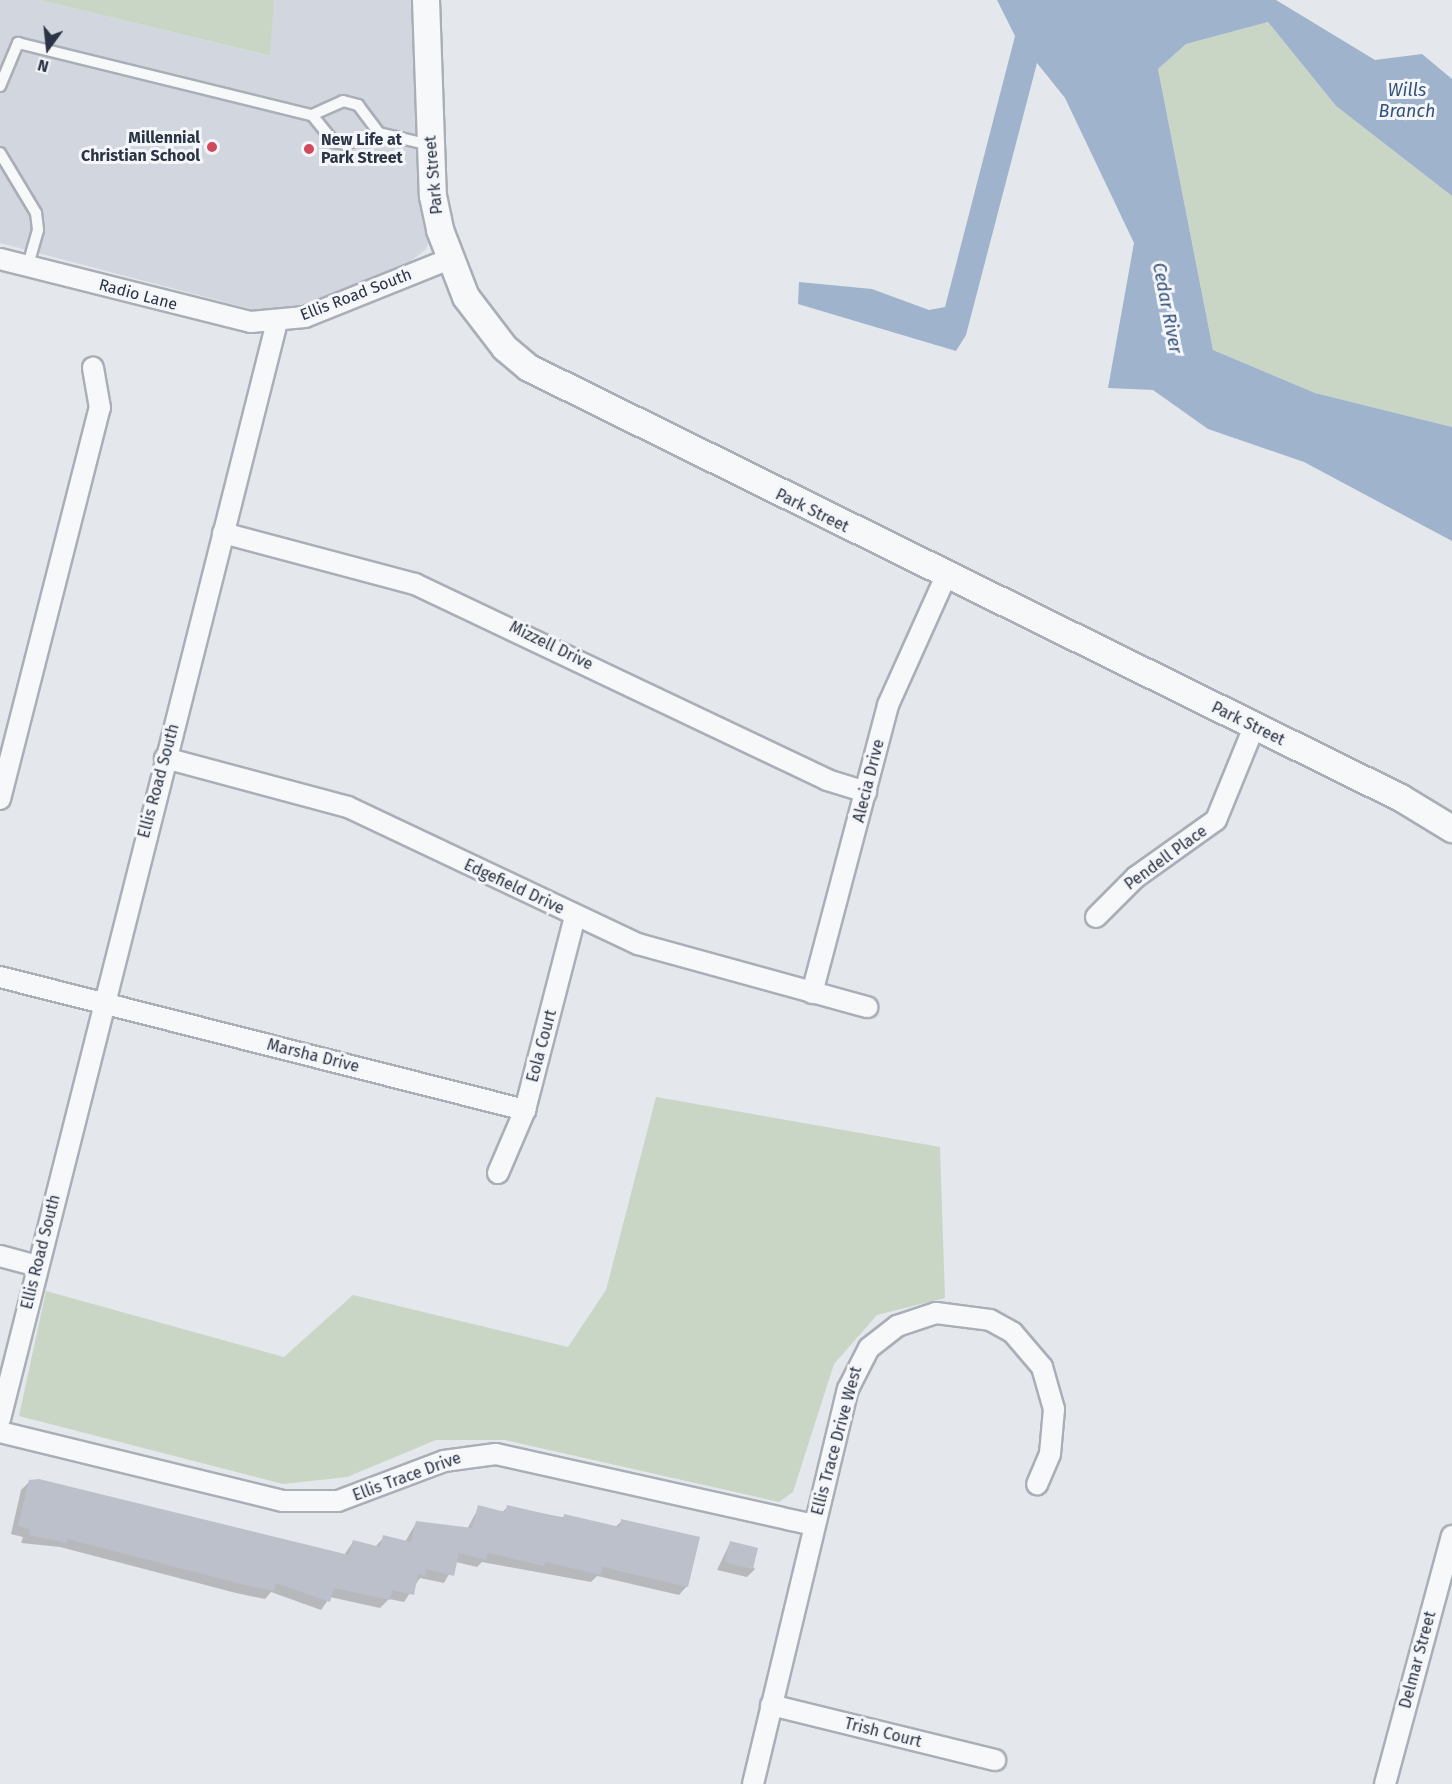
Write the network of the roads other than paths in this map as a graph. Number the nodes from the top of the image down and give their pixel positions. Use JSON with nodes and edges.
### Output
{"nodes":[{"id":1,"x":426,"y":0,"type":"edge"},
{"id":2,"x":0,"y":86,"type":"edge"},
{"id":3,"x":312,"y":115,"type":"junction"},
{"id":4,"x":379,"y":132,"type":"junction"},
{"id":5,"x":430,"y":145,"type":"junction"},
{"id":6,"x":0,"y":153,"type":"edge"},
{"id":7,"x":0,"y":259,"type":"edge"},
{"id":8,"x":449,"y":259,"type":"junction"},
{"id":9,"x":28,"y":266,"type":"junction"},
{"id":10,"x":277,"y":322,"type":"junction"},
{"id":11,"x":93,"y":368,"type":"dead end"},
{"id":12,"x":223,"y":532,"type":"junction"},
{"id":13,"x":946,"y":576,"type":"junction"},
{"id":14,"x":1254,"y":727,"type":"junction"},
{"id":15,"x":6,"y":753,"type":"edge"},
{"id":16,"x":165,"y":758,"type":"junction"},
{"id":17,"x":866,"y":792,"type":"junction"},
{"id":18,"x":0,"y":799,"type":"edge"},
{"id":19,"x":1452,"y":829,"type":"edge"},
{"id":20,"x":575,"y":916,"type":"junction"},
{"id":21,"x":1096,"y":916,"type":"dead end"},
{"id":22,"x":0,"y":977,"type":"edge"},
{"id":23,"x":812,"y":993,"type":"junction"},
{"id":24,"x":102,"y":1003,"type":"junction"},
{"id":25,"x":867,"y":1007,"type":"dead end"},
{"id":26,"x":525,"y":1110,"type":"junction"},
{"id":27,"x":498,"y":1173,"type":"dead end"},
{"id":28,"x":0,"y":1256,"type":"edge"},
{"id":29,"x":37,"y":1266,"type":"junction"},
{"id":30,"x":0,"y":1419,"type":"edge"},
{"id":31,"x":0,"y":1432,"type":"edge"},
{"id":32,"x":1037,"y":1484,"type":"dead end"},
{"id":33,"x":814,"y":1525,"type":"junction"},
{"id":34,"x":1452,"y":1536,"type":"edge"},
{"id":35,"x":771,"y":1706,"type":"junction"},
{"id":36,"x":995,"y":1760,"type":"dead end"},
{"id":37,"x":753,"y":1784,"type":"edge"},
{"id":38,"x":1385,"y":1784,"type":"edge"}],
"edges":[{"from":1,"to":5,"type":"street","name":"Park Street"},
{"from":2,"to":3,"type":"lane"},
{"from":3,"to":4,"type":"lane"},
{"from":3,"to":4,"type":"lane"},
{"from":4,"to":5,"type":"lane"},
{"from":5,"to":8,"type":"street","name":"Park Street"},
{"from":6,"to":9,"type":"lane"},
{"from":7,"to":9,"type":"street","name":"Radio Lane"},
{"from":8,"to":10,"type":"street","name":"Ellis Road South"},
{"from":8,"to":13,"type":"street","name":"Park Street"},
{"from":9,"to":10,"type":"street","name":"Radio Lane"},
{"from":10,"to":12,"type":"street","name":"Ellis Road South"},
{"from":11,"to":15,"type":"street"},
{"from":12,"to":16,"type":"street","name":"Ellis Road South"},
{"from":12,"to":17,"type":"street","name":"Mizzell Drive"},
{"from":13,"to":14,"type":"street","name":"Park Street"},
{"from":13,"to":17,"type":"street","name":"Alecia Drive"},
{"from":14,"to":19,"type":"street","name":"Park Street"},
{"from":14,"to":21,"type":"street","name":"Pendell Place"},
{"from":15,"to":18,"type":"street"},
{"from":16,"to":20,"type":"street","name":"Edgefield Drive"},
{"from":16,"to":24,"type":"street","name":"Ellis Road South"},
{"from":17,"to":23,"type":"street","name":"Alecia Drive"},
{"from":20,"to":23,"type":"street","name":"Edgefield Drive"},
{"from":20,"to":26,"type":"street","name":"Eola Court"},
{"from":22,"to":24,"type":"street","name":"Marsha Drive"},
{"from":23,"to":25,"type":"street","name":"Edgefield Drive"},
{"from":24,"to":26,"type":"street","name":"Marsha Drive"},
{"from":24,"to":29,"type":"street","name":"Ellis Road South"},
{"from":26,"to":27,"type":"street","name":"Eola Court"},
{"from":28,"to":29,"type":"street"},
{"from":29,"to":30,"type":"street","name":"Ellis Road South"},
{"from":31,"to":33,"type":"street","name":"Ellis Trace Drive"},
{"from":32,"to":33,"type":"street","name":"Ellis Trace Drive West"},
{"from":33,"to":35,"type":"street","name":"Ellis Trace Drive West"},
{"from":34,"to":38,"type":"street","name":"Delmar Street"},
{"from":35,"to":36,"type":"street","name":"Trish Court"},
{"from":35,"to":37,"type":"street","name":"Ellis Trace Drive West"}]}
